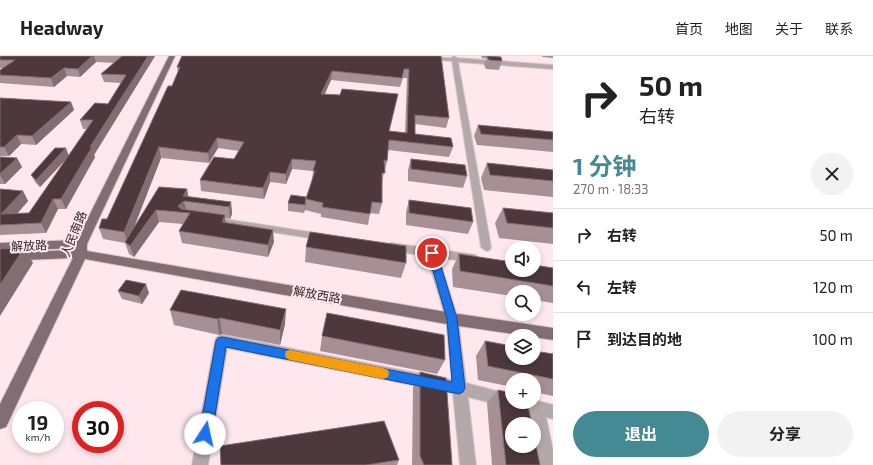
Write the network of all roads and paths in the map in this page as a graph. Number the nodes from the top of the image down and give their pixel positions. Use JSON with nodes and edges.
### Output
{"nodes":[{"id":1,"x":172,"y":56,"type":"edge"},
{"id":2,"x":404,"y":56,"type":"edge"},
{"id":3,"x":431,"y":56,"type":"edge"},
{"id":4,"x":454,"y":59,"type":"junction"},
{"id":5,"x":553,"y":66,"type":"edge"},
{"id":6,"x":202,"y":219,"type":"edge"},
{"id":7,"x":333,"y":238,"type":"edge"},
{"id":8,"x":379,"y":245,"type":"edge"},
{"id":9,"x":0,"y":247,"type":"edge"},
{"id":10,"x":486,"y":247,"type":"dead end"},
{"id":11,"x":81,"y":249,"type":"junction"},
{"id":12,"x":432,"y":253,"type":"junction"},
{"id":13,"x":0,"y":257,"type":"edge"},
{"id":14,"x":483,"y":260,"type":"edge"},
{"id":15,"x":452,"y":319,"type":"junction"},
{"id":16,"x":553,"y":334,"type":"edge"},
{"id":17,"x":459,"y":388,"type":"junction"},
{"id":18,"x":505,"y":400,"type":"edge"},
{"id":19,"x":536,"y":409,"type":"edge"},
{"id":20,"x":540,"y":409,"type":"edge"},
{"id":21,"x":553,"y":412,"type":"edge"},
{"id":22,"x":0,"y":421,"type":"edge"},
{"id":23,"x":200,"y":465,"type":"edge"},
{"id":24,"x":468,"y":465,"type":"edge"},
{"id":25,"x":548,"y":465,"type":"edge"}],
"edges":[{"from":1,"to":11,"type":"main road","name":"人民南路"},
{"from":2,"to":4,"type":"street"},
{"from":3,"to":4,"type":"street"},
{"from":4,"to":5,"type":"street"},
{"from":4,"to":10,"type":"street"},
{"from":6,"to":7,"type":"street"},
{"from":8,"to":12,"type":"street"},
{"from":9,"to":11,"type":"main road","name":"解放路"},
{"from":11,"to":13,"type":"main road","name":"解放路"},
{"from":11,"to":15,"type":"main road","name":"解放西路"},
{"from":11,"to":22,"type":"main road","name":"人民南路"},
{"from":12,"to":14,"type":"street"},
{"from":12,"to":15,"type":"street"},
{"from":15,"to":16,"type":"main road","name":"解放西路"},
{"from":15,"to":17,"type":"street"},
{"from":17,"to":18,"type":"street"},
{"from":17,"to":23,"type":"street"},
{"from":17,"to":24,"type":"street"},
{"from":19,"to":25,"type":"street"},
{"from":20,"to":21,"type":"street"}]}
